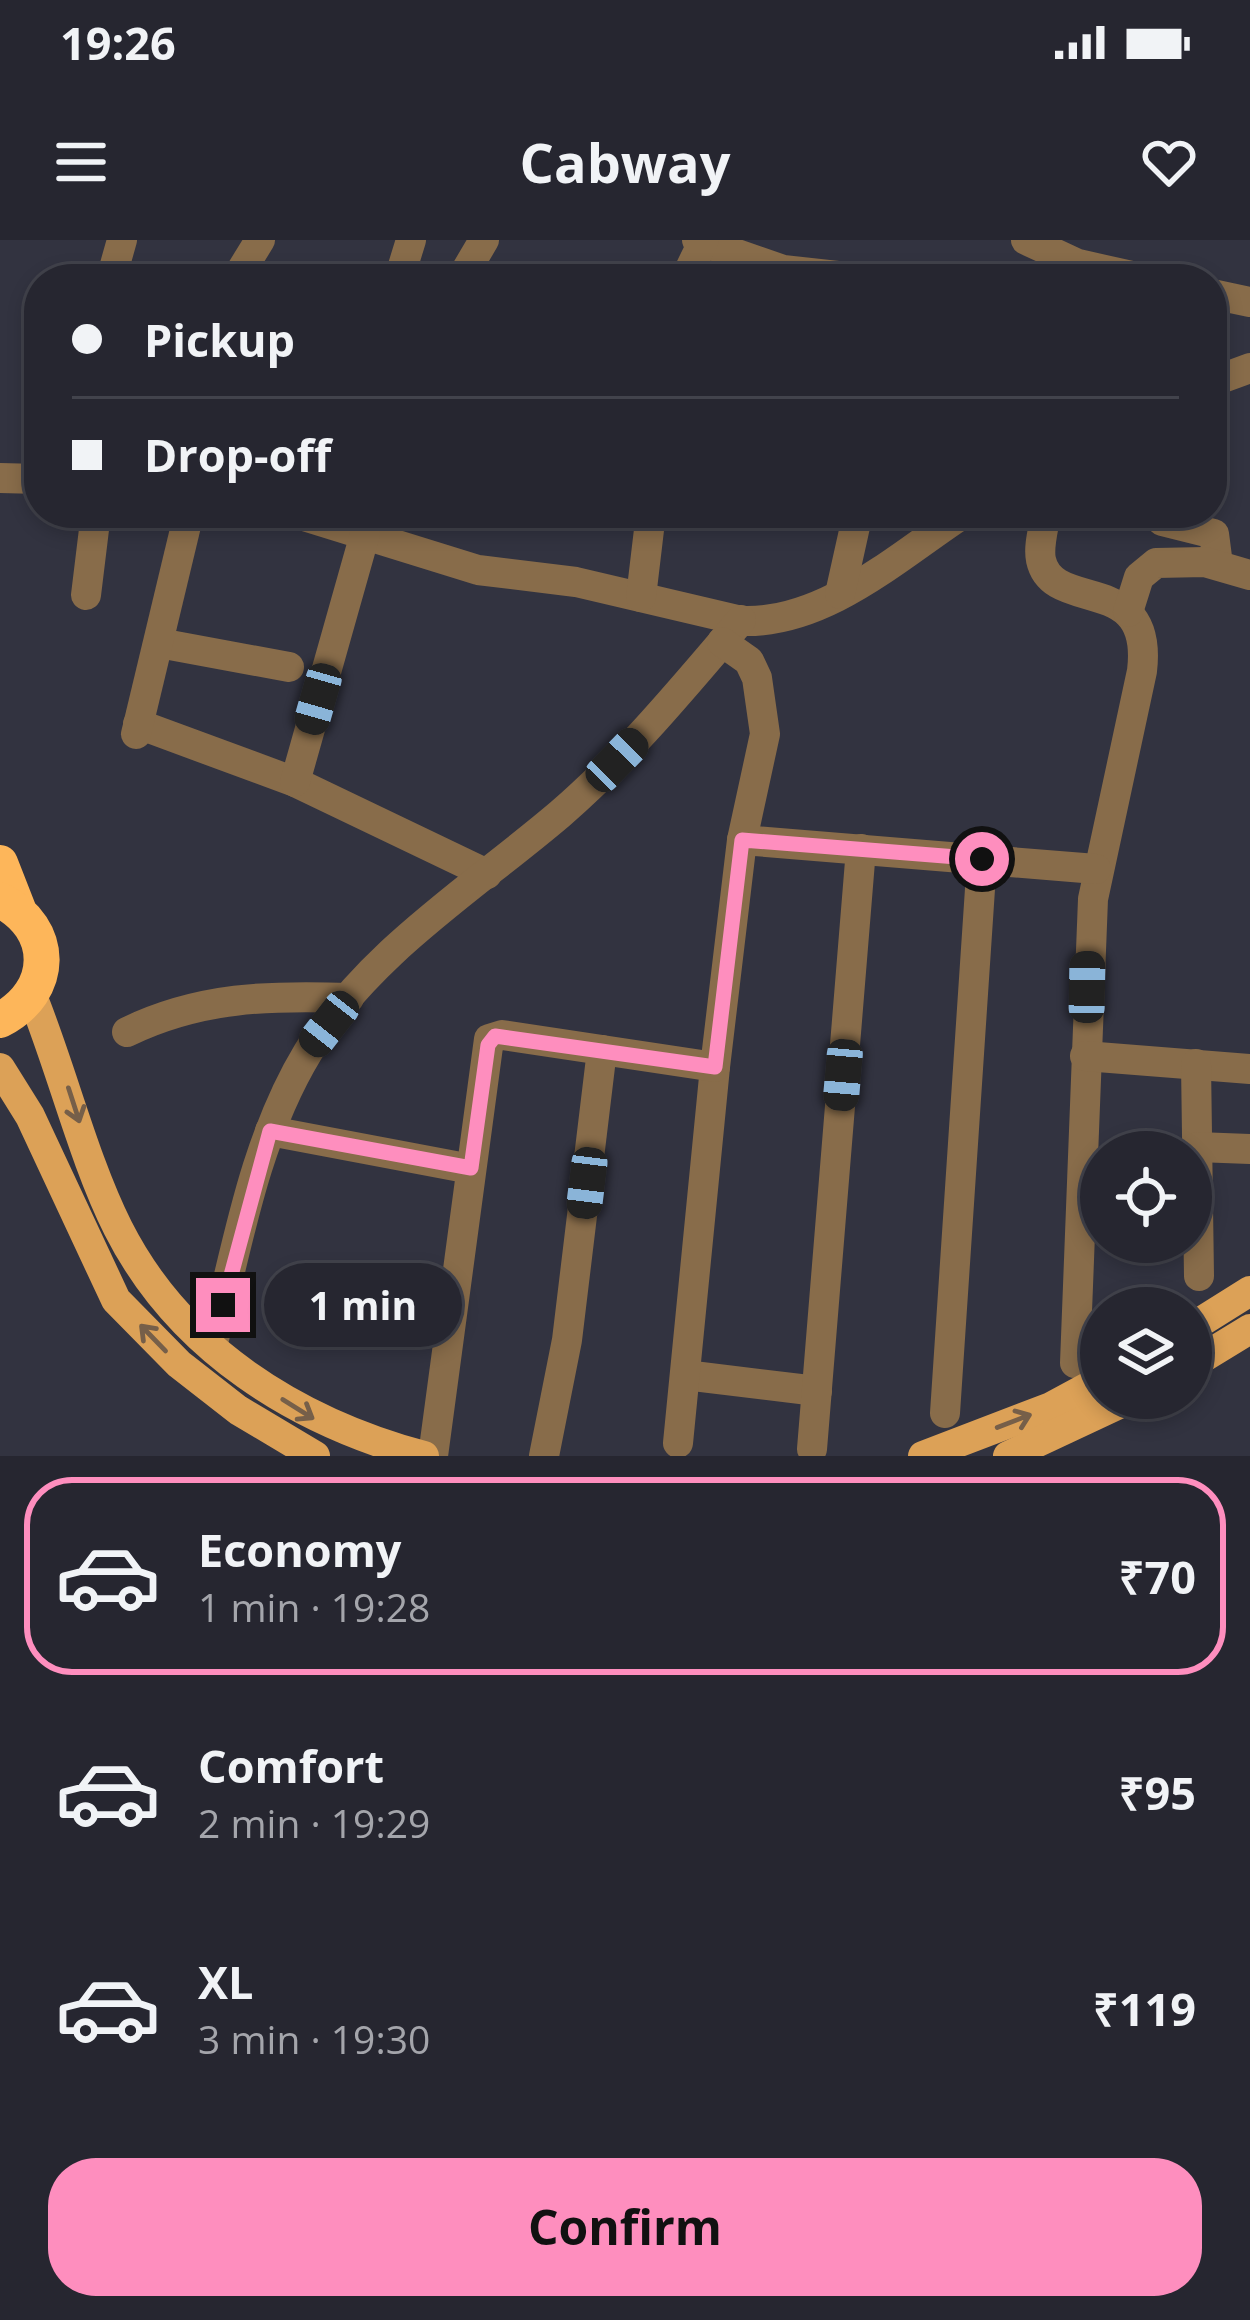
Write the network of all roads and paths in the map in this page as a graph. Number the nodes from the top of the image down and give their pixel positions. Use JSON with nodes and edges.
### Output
{"nodes":[{"id":1,"x":1027,"y":240,"type":"edge"},
{"id":2,"x":701,"y":241,"type":"edge"},
{"id":3,"x":766,"y":264,"type":"edge"},
{"id":4,"x":1078,"y":264,"type":"edge"},
{"id":5,"x":94,"y":528,"type":"edge"},
{"id":6,"x":186,"y":528,"type":"edge"},
{"id":7,"x":649,"y":528,"type":"edge"},
{"id":8,"x":855,"y":528,"type":"edge"},
{"id":9,"x":941,"y":528,"type":"edge"},
{"id":10,"x":1044,"y":528,"type":"edge"},
{"id":11,"x":1188,"y":528,"type":"edge"},
{"id":12,"x":379,"y":530,"type":"edge"},
{"id":13,"x":1218,"y":565,"type":"junction"},
{"id":14,"x":1250,"y":575,"type":"edge"},
{"id":15,"x":840,"y":594,"type":"junction"},
{"id":16,"x":86,"y":595,"type":"dead end"},
{"id":17,"x":640,"y":597,"type":"junction"},
{"id":18,"x":1128,"y":612,"type":"junction"},
{"id":19,"x":731,"y":632,"type":"junction"},
{"id":20,"x":159,"y":643,"type":"junction"},
{"id":21,"x":289,"y":668,"type":"dead end"},
{"id":22,"x":295,"y":782,"type":"junction"},
{"id":23,"x":742,"y":840,"type":"junction"},
{"id":24,"x":861,"y":850,"type":"junction"},
{"id":25,"x":982,"y":859,"type":"junction"},
{"id":26,"x":0,"y":863,"type":"edge"},
{"id":27,"x":1096,"y":869,"type":"junction"},
{"id":28,"x":487,"y":874,"type":"junction"},
{"id":29,"x":9,"y":904,"type":"edge"},
{"id":30,"x":32,"y":996,"type":"junction"},
{"id":31,"x":349,"y":998,"type":"junction"},
{"id":32,"x":0,"y":1020,"type":"edge"},
{"id":33,"x":127,"y":1032,"type":"dead end"},
{"id":34,"x":602,"y":1049,"type":"junction"},
{"id":35,"x":1085,"y":1056,"type":"junction"},
{"id":36,"x":1196,"y":1064,"type":"junction"},
{"id":37,"x":715,"y":1067,"type":"junction"},
{"id":38,"x":0,"y":1068,"type":"edge"},
{"id":39,"x":1250,"y":1069,"type":"edge"},
{"id":40,"x":270,"y":1131,"type":"junction"},
{"id":41,"x":1197,"y":1131,"type":"edge"},
{"id":42,"x":1212,"y":1148,"type":"edge"},
{"id":43,"x":1250,"y":1149,"type":"edge"},
{"id":44,"x":471,"y":1168,"type":"junction"},
{"id":45,"x":1199,"y":1263,"type":"edge"},
{"id":46,"x":1199,"y":1276,"type":"dead end"},
{"id":47,"x":1087,"y":1287,"type":"edge"},
{"id":48,"x":1250,"y":1291,"type":"edge"},
{"id":49,"x":1212,"y":1315,"type":"edge"},
{"id":50,"x":1250,"y":1329,"type":"edge"},
{"id":51,"x":212,"y":1347,"type":"junction"},
{"id":52,"x":1212,"y":1352,"type":"edge"},
{"id":53,"x":685,"y":1375,"type":"junction"},
{"id":54,"x":1080,"y":1379,"type":"edge"},
{"id":55,"x":818,"y":1391,"type":"junction"},
{"id":56,"x":945,"y":1413,"type":"dead end"},
{"id":57,"x":1087,"y":1419,"type":"edge"},
{"id":58,"x":678,"y":1443,"type":"dead end"},
{"id":59,"x":812,"y":1449,"type":"dead end"},
{"id":60,"x":315,"y":1456,"type":"edge"},
{"id":61,"x":428,"y":1456,"type":"edge"},
{"id":62,"x":544,"y":1456,"type":"edge"},
{"id":63,"x":923,"y":1456,"type":"edge"},
{"id":64,"x":1008,"y":1456,"type":"edge"}],
"edges":[{"from":1,"to":4,"type":"street"},
{"from":2,"to":3,"type":"street"},
{"from":5,"to":16,"type":"street"},
{"from":6,"to":20,"type":"street"},
{"from":7,"to":17,"type":"street"},
{"from":8,"to":15,"type":"street"},
{"from":9,"to":15,"type":"street"},
{"from":10,"to":18,"type":"street"},
{"from":11,"to":13,"type":"street"},
{"from":12,"to":17,"type":"street"},
{"from":12,"to":22,"type":"street"},
{"from":13,"to":14,"type":"street"},
{"from":13,"to":18,"type":"street"},
{"from":15,"to":19,"type":"street"},
{"from":17,"to":19,"type":"street"},
{"from":18,"to":27,"type":"street"},
{"from":19,"to":23,"type":"street"},
{"from":19,"to":28,"type":"street"},
{"from":20,"to":21,"type":"street"},
{"from":20,"to":22,"type":"street"},
{"from":22,"to":28,"type":"street"},
{"from":23,"to":24,"type":"street"},
{"from":23,"to":37,"type":"street"},
{"from":24,"to":25,"type":"street"},
{"from":24,"to":55,"type":"street"},
{"from":25,"to":27,"type":"street"},
{"from":25,"to":56,"type":"street"},
{"from":26,"to":29,"type":"highway"},
{"from":27,"to":35,"type":"street"},
{"from":28,"to":31,"type":"street"},
{"from":29,"to":30,"type":"highway"},
{"from":30,"to":32,"type":"highway"},
{"from":30,"to":51,"type":"main road","one_way":true},
{"from":31,"to":33,"type":"street"},
{"from":31,"to":40,"type":"street"},
{"from":34,"to":37,"type":"street"},
{"from":34,"to":44,"type":"street"},
{"from":34,"to":62,"type":"street"},
{"from":35,"to":36,"type":"street"},
{"from":35,"to":47,"type":"street"},
{"from":36,"to":39,"type":"street"},
{"from":36,"to":41,"type":"street"},
{"from":37,"to":53,"type":"street"},
{"from":60,"to":38,"type":"main road","one_way":true},
{"from":40,"to":44,"type":"street"},
{"from":40,"to":51,"type":"street"},
{"from":42,"to":43,"type":"street"},
{"from":44,"to":61,"type":"street"},
{"from":45,"to":46,"type":"street"},
{"from":48,"to":49,"type":"main road"},
{"from":50,"to":52,"type":"main road"},
{"from":51,"to":61,"type":"main road","one_way":true},
{"from":53,"to":55,"type":"street"},
{"from":53,"to":58,"type":"street"},
{"from":63,"to":54,"type":"main road","one_way":true},
{"from":55,"to":59,"type":"street"},
{"from":57,"to":64,"type":"main road"}]}
